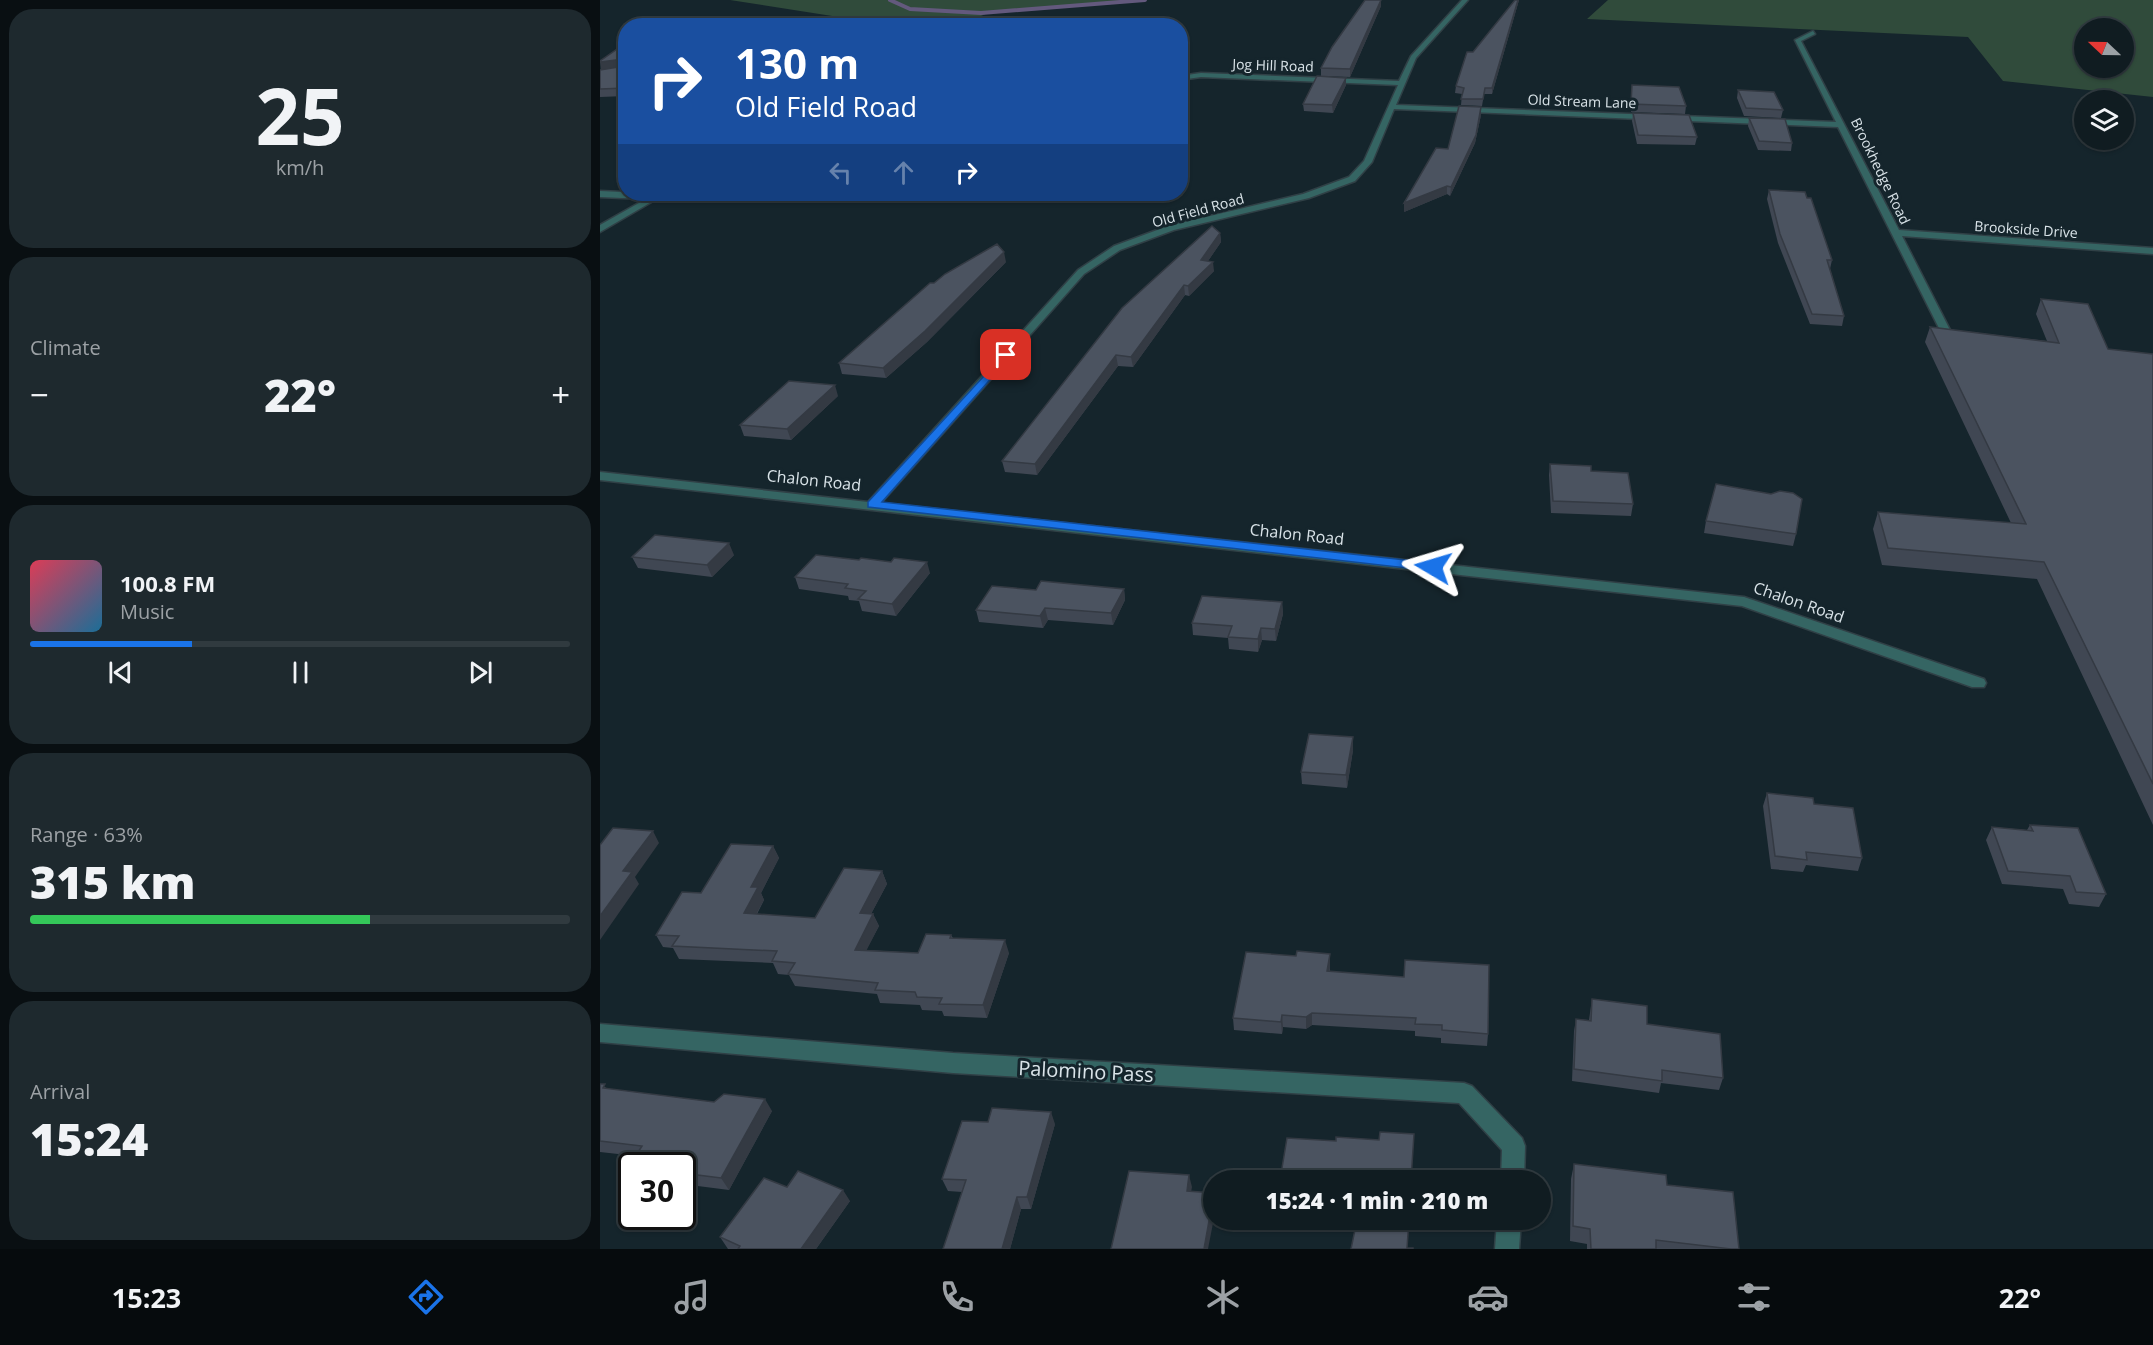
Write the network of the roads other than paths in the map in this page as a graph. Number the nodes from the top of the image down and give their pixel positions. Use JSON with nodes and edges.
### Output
{"nodes":[{"id":1,"x":1465,"y":0,"type":"edge"},
{"id":2,"x":1813,"y":33,"type":"dead end"},
{"id":3,"x":1188,"y":77,"type":"edge"},
{"id":4,"x":1400,"y":83,"type":"junction"},
{"id":5,"x":1391,"y":107,"type":"junction"},
{"id":6,"x":1843,"y":125,"type":"junction"},
{"id":7,"x":600,"y":194,"type":"edge"},
{"id":8,"x":618,"y":194,"type":"edge"},
{"id":9,"x":648,"y":201,"type":"edge"},
{"id":10,"x":600,"y":229,"type":"edge"},
{"id":11,"x":1897,"y":233,"type":"junction"},
{"id":12,"x":2153,"y":251,"type":"edge"},
{"id":13,"x":1945,"y":330,"type":"edge"},
{"id":14,"x":600,"y":476,"type":"edge"},
{"id":15,"x":873,"y":504,"type":"junction"},
{"id":16,"x":1978,"y":683,"type":"dead end"},
{"id":17,"x":600,"y":1033,"type":"edge"},
{"id":18,"x":1513,"y":1170,"type":"edge"},
{"id":19,"x":1508,"y":1230,"type":"edge"},
{"id":20,"x":1506,"y":1249,"type":"edge"}],
"edges":[{"from":1,"to":4,"type":"street","name":"Old Field Road"},
{"from":2,"to":6,"type":"street","name":"Brookhedge Road"},
{"from":3,"to":4,"type":"street","name":"Jog Hill Road"},
{"from":4,"to":5,"type":"street","name":"Old Field Road"},
{"from":5,"to":6,"type":"street","name":"Old Stream Lane"},
{"from":5,"to":15,"type":"street","name":"Old Field Road"},
{"from":6,"to":11,"type":"street","name":"Brookhedge Road"},
{"from":7,"to":8,"type":"street"},
{"from":9,"to":10,"type":"street"},
{"from":11,"to":12,"type":"street","name":"Brookside Drive"},
{"from":11,"to":13,"type":"street","name":"Brookhedge Road"},
{"from":14,"to":15,"type":"street","name":"Chalon Road"},
{"from":15,"to":16,"type":"street","name":"Chalon Road"},
{"from":17,"to":18,"type":"street","name":"Palomino Pass"},
{"from":19,"to":20,"type":"street"}]}
